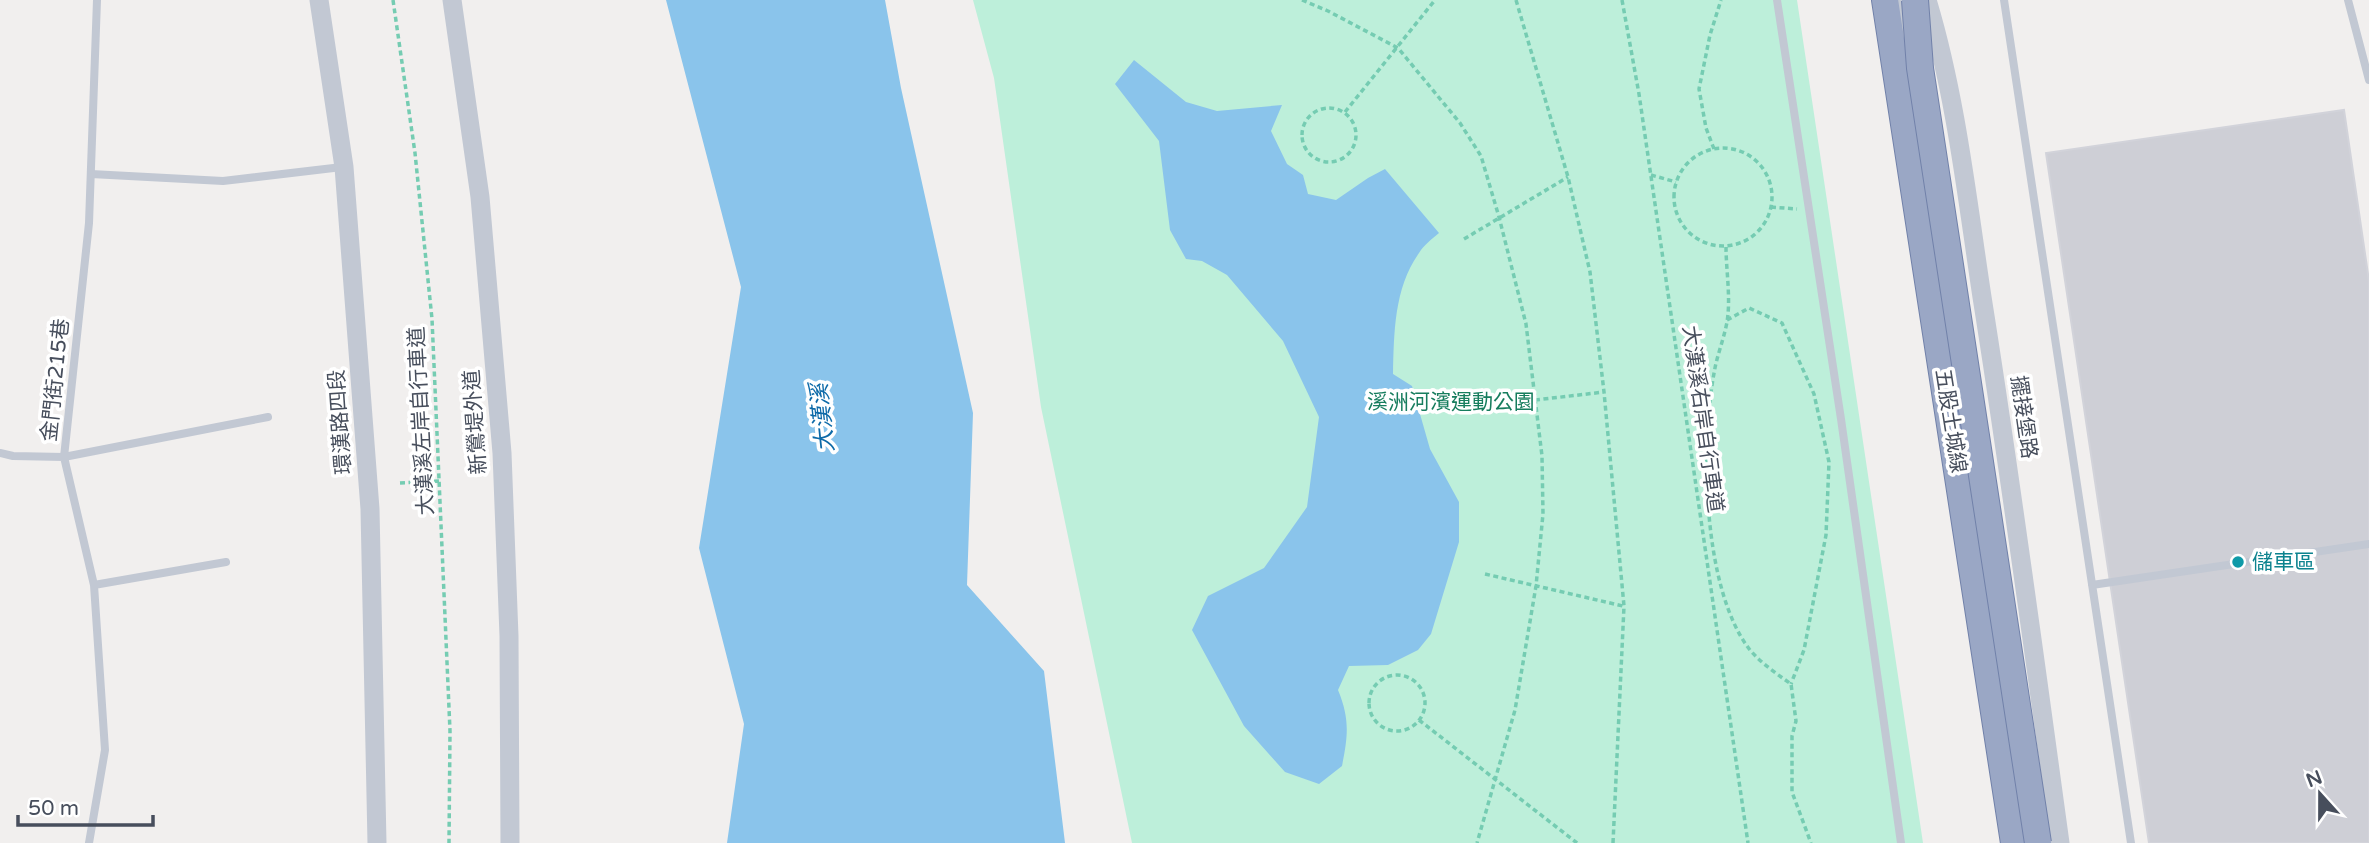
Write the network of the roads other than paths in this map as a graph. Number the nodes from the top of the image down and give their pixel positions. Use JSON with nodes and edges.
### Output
{"nodes":[{"id":1,"x":97,"y":0,"type":"edge"},
{"id":2,"x":319,"y":0,"type":"edge"},
{"id":3,"x":452,"y":0,"type":"edge"},
{"id":4,"x":1777,"y":0,"type":"edge"},
{"id":5,"x":1885,"y":0,"type":"edge"},
{"id":6,"x":1899,"y":0,"type":"edge"},
{"id":7,"x":1914,"y":0,"type":"edge"},
{"id":8,"x":1927,"y":0,"type":"edge"},
{"id":9,"x":2004,"y":0,"type":"edge"},
{"id":10,"x":2348,"y":0,"type":"edge"},
{"id":11,"x":2369,"y":80,"type":"edge"},
{"id":12,"x":344,"y":167,"type":"junction"},
{"id":13,"x":91,"y":174,"type":"junction"},
{"id":14,"x":268,"y":417,"type":"dead end"},
{"id":15,"x":0,"y":453,"type":"edge"},
{"id":16,"x":64,"y":457,"type":"junction"},
{"id":17,"x":2369,"y":544,"type":"edge"},
{"id":18,"x":226,"y":562,"type":"dead end"},
{"id":19,"x":94,"y":585,"type":"junction"},
{"id":20,"x":2092,"y":585,"type":"junction"},
{"id":21,"x":2037,"y":840,"type":"edge"},
{"id":22,"x":89,"y":843,"type":"edge"},
{"id":23,"x":377,"y":843,"type":"edge"},
{"id":24,"x":510,"y":843,"type":"edge"},
{"id":25,"x":1901,"y":843,"type":"edge"},
{"id":26,"x":2131,"y":843,"type":"edge"}],
"edges":[{"from":1,"to":13,"type":"lane","name":"金門街215巷"},
{"from":2,"to":12,"type":"street","name":"環漢路四段"},
{"from":3,"to":24,"type":"street","name":"新鶯堤外道"},
{"from":4,"to":25,"type":"lane"},
{"from":5,"to":21,"type":"highway","name":"五股土城線"},
{"from":6,"to":21,"type":"street"},
{"from":7,"to":21,"type":"highway","name":"五股土城線","bridge":true},
{"from":8,"to":21,"type":"street","name":"擺接堡路"},
{"from":9,"to":20,"type":"lane"},
{"from":10,"to":11,"type":"lane"},
{"from":12,"to":13,"type":"lane"},
{"from":12,"to":23,"type":"street","name":"環漢路四段"},
{"from":13,"to":16,"type":"lane","name":"金門街215巷"},
{"from":14,"to":16,"type":"lane"},
{"from":15,"to":16,"type":"lane"},
{"from":16,"to":19,"type":"lane","name":"金門街215巷"},
{"from":17,"to":20,"type":"lane"},
{"from":18,"to":19,"type":"lane"},
{"from":19,"to":22,"type":"lane","name":"金門街215巷"},
{"from":20,"to":26,"type":"lane"}]}
